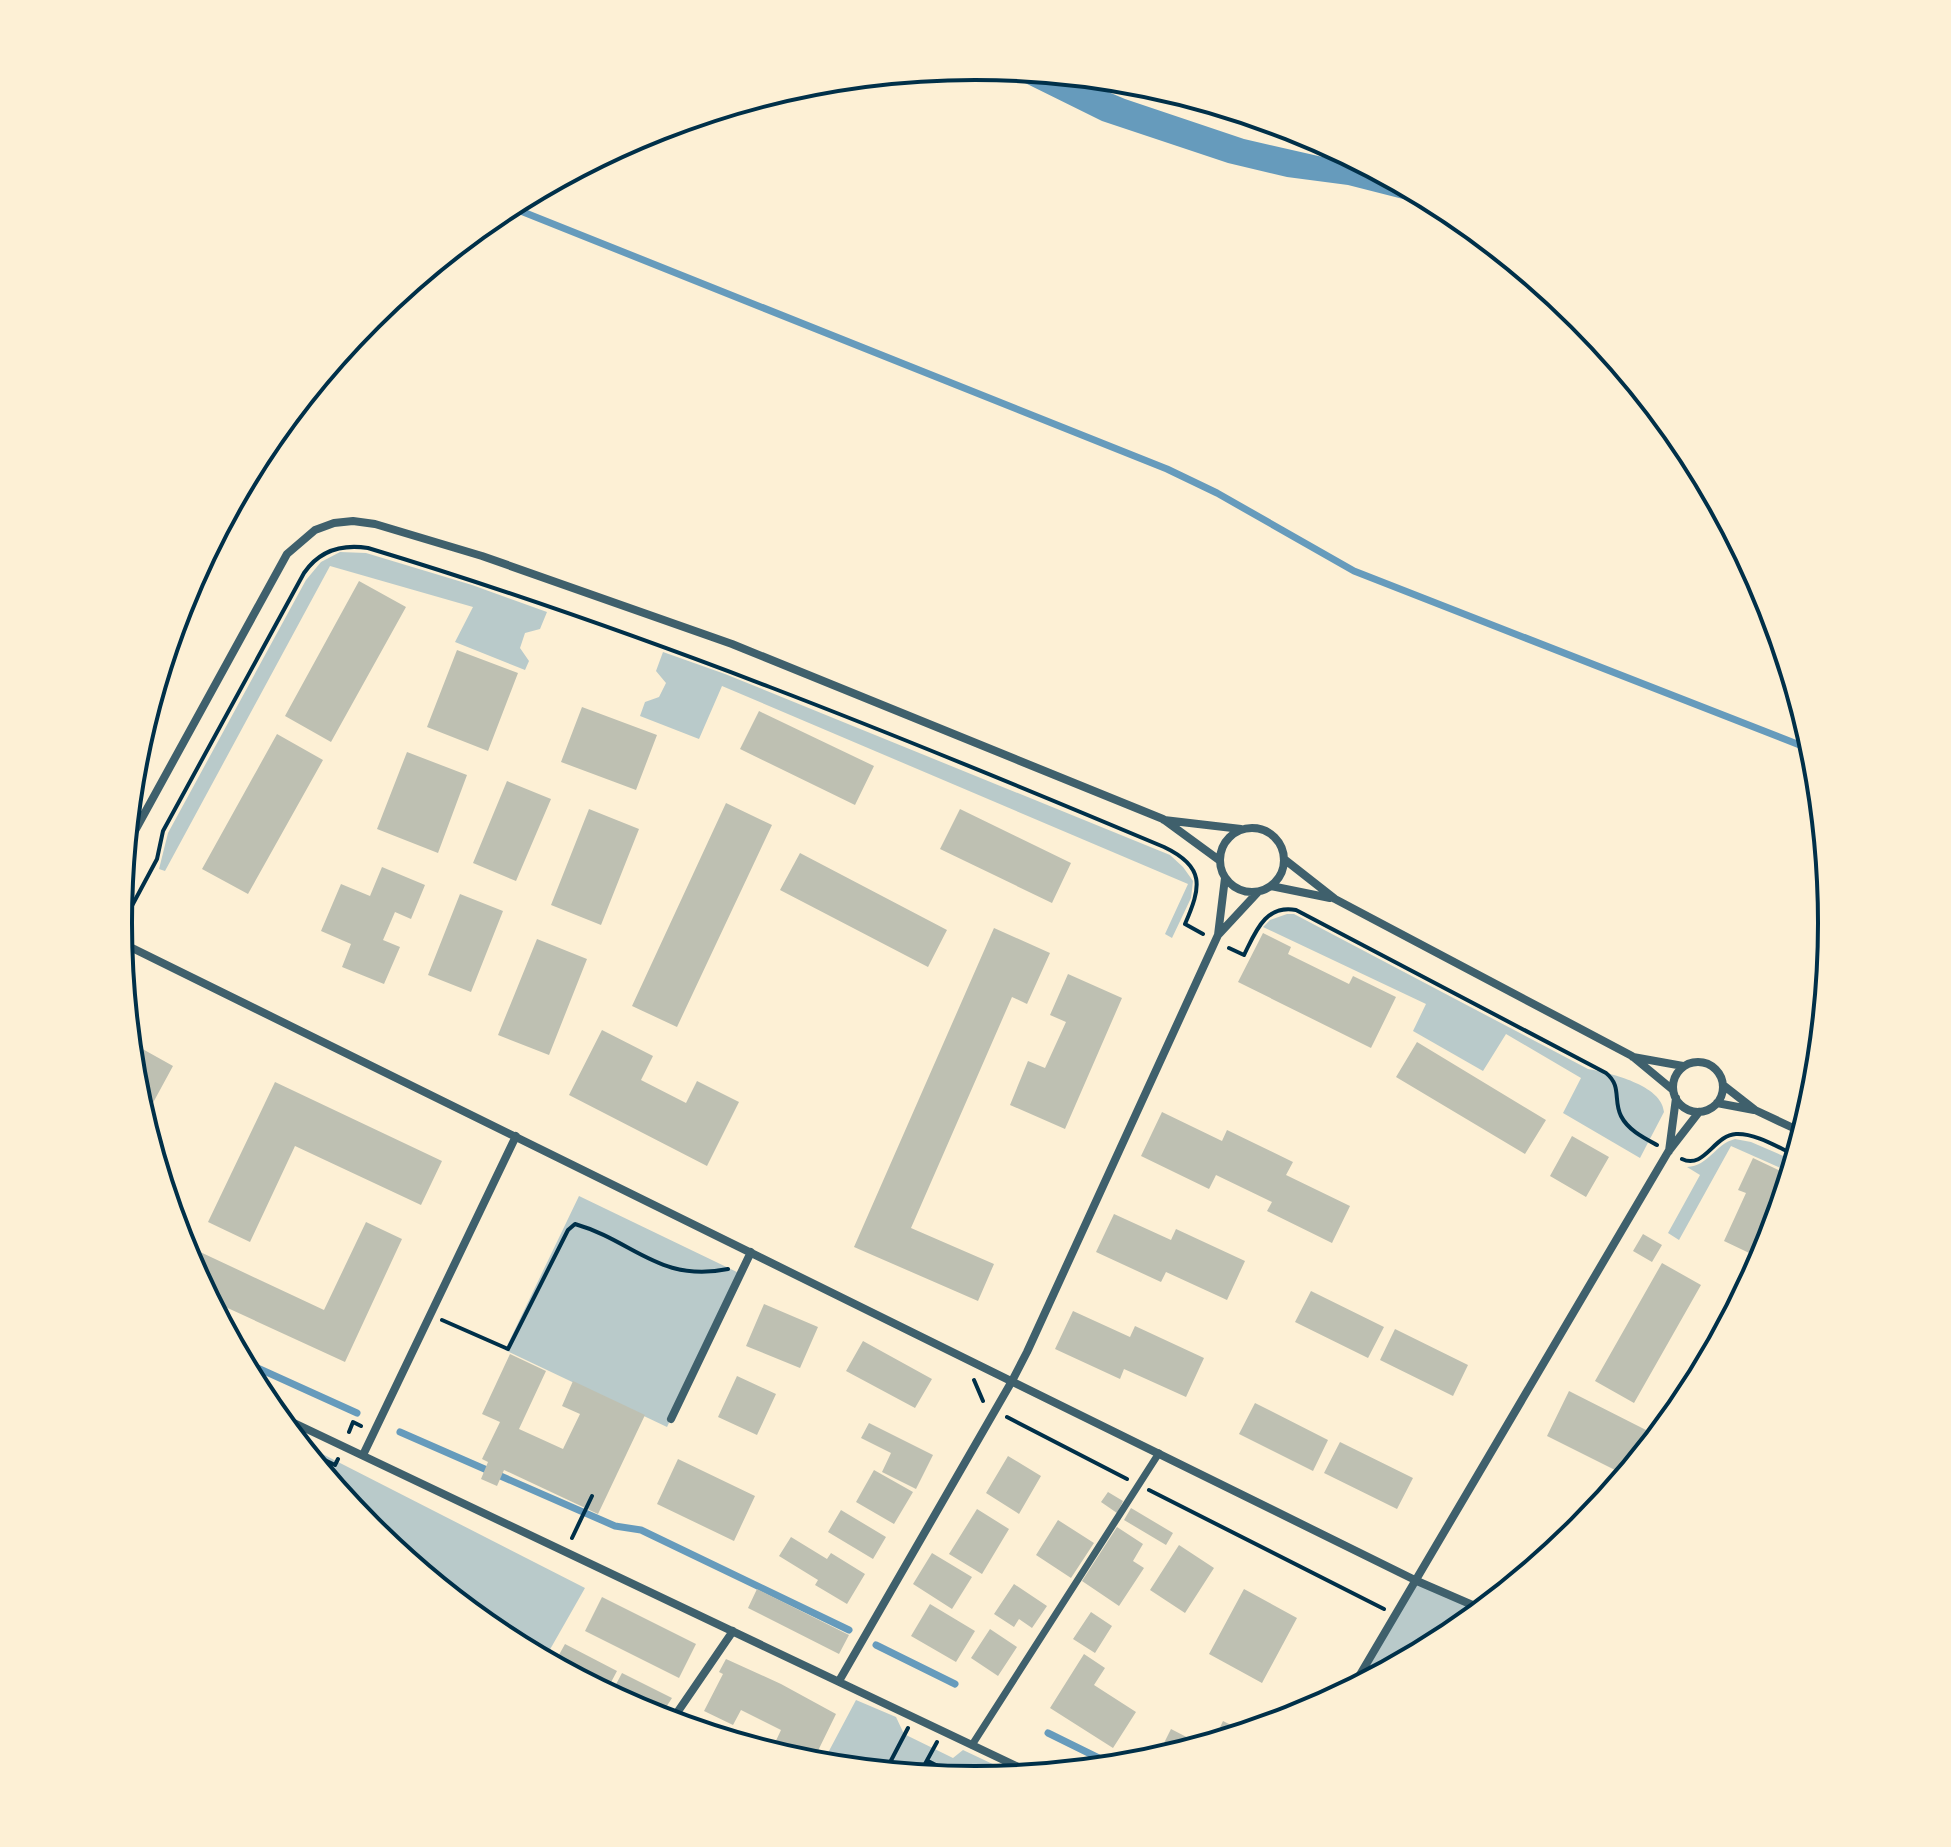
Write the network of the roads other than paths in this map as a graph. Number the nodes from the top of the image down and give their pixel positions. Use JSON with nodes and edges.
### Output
{"nodes":[{"id":1,"x":1163,"y":819,"type":"junction"},
{"id":2,"x":138,"y":825,"type":"edge"},
{"id":3,"x":1241,"y":829,"type":"junction"},
{"id":4,"x":1284,"y":859,"type":"junction"},
{"id":5,"x":1219,"y":860,"type":"junction"},
{"id":6,"x":1225,"y":878,"type":"junction"},
{"id":7,"x":1271,"y":886,"type":"junction"},
{"id":8,"x":1258,"y":892,"type":"junction"},
{"id":9,"x":1335,"y":899,"type":"junction"},
{"id":10,"x":1217,"y":938,"type":"junction"},
{"id":11,"x":133,"y":948,"type":"edge"},
{"id":12,"x":1632,"y":1056,"type":"junction"},
{"id":13,"x":1683,"y":1066,"type":"junction"},
{"id":14,"x":1723,"y":1085,"type":"junction"},
{"id":15,"x":1674,"y":1094,"type":"junction"},
{"id":16,"x":1717,"y":1103,"type":"junction"},
{"id":17,"x":1755,"y":1110,"type":"junction"},
{"id":18,"x":1699,"y":1112,"type":"junction"},
{"id":19,"x":1793,"y":1128,"type":"edge"},
{"id":20,"x":516,"y":1136,"type":"junction"},
{"id":21,"x":1668,"y":1152,"type":"junction"},
{"id":22,"x":751,"y":1252,"type":"junction"},
{"id":23,"x":1012,"y":1381,"type":"junction"},
{"id":24,"x":671,"y":1419,"type":"dead end"},
{"id":25,"x":297,"y":1424,"type":"edge"},
{"id":26,"x":1159,"y":1453,"type":"junction"},
{"id":27,"x":363,"y":1455,"type":"junction"},
{"id":28,"x":1417,"y":1581,"type":"junction"},
{"id":29,"x":1472,"y":1605,"type":"edge"},
{"id":30,"x":733,"y":1631,"type":"junction"},
{"id":31,"x":1361,"y":1674,"type":"edge"},
{"id":32,"x":839,"y":1681,"type":"junction"},
{"id":33,"x":677,"y":1712,"type":"edge"},
{"id":34,"x":972,"y":1745,"type":"junction"},
{"id":35,"x":1015,"y":1766,"type":"edge"}],
"edges":[{"from":1,"to":2,"type":"street"},
{"from":1,"to":3,"type":"street"},
{"from":1,"to":5,"type":"street"},
{"from":3,"to":4,"type":"street"},
{"from":3,"to":5,"type":"street"},
{"from":4,"to":7,"type":"street"},
{"from":4,"to":9,"type":"street"},
{"from":5,"to":6,"type":"street"},
{"from":6,"to":8,"type":"street"},
{"from":6,"to":10,"type":"street"},
{"from":7,"to":8,"type":"street"},
{"from":7,"to":9,"type":"street"},
{"from":8,"to":10,"type":"street"},
{"from":9,"to":12,"type":"street"},
{"from":10,"to":23,"type":"street"},
{"from":11,"to":20,"type":"street"},
{"from":12,"to":13,"type":"street"},
{"from":12,"to":15,"type":"street"},
{"from":13,"to":14,"type":"street"},
{"from":13,"to":15,"type":"street"},
{"from":14,"to":16,"type":"street"},
{"from":14,"to":17,"type":"street"},
{"from":15,"to":18,"type":"street"},
{"from":15,"to":21,"type":"street"},
{"from":16,"to":17,"type":"street"},
{"from":16,"to":18,"type":"street"},
{"from":17,"to":19,"type":"street"},
{"from":18,"to":21,"type":"street"},
{"from":20,"to":22,"type":"street"},
{"from":20,"to":27,"type":"street"},
{"from":21,"to":28,"type":"street"},
{"from":22,"to":23,"type":"street"},
{"from":22,"to":24,"type":"street"},
{"from":23,"to":26,"type":"street"},
{"from":23,"to":32,"type":"street"},
{"from":25,"to":27,"type":"street"},
{"from":26,"to":28,"type":"street"},
{"from":26,"to":34,"type":"street"},
{"from":27,"to":30,"type":"street"},
{"from":28,"to":29,"type":"street"},
{"from":28,"to":31,"type":"street"},
{"from":30,"to":32,"type":"street"},
{"from":30,"to":33,"type":"street"},
{"from":32,"to":34,"type":"street"},
{"from":34,"to":35,"type":"street"}]}
